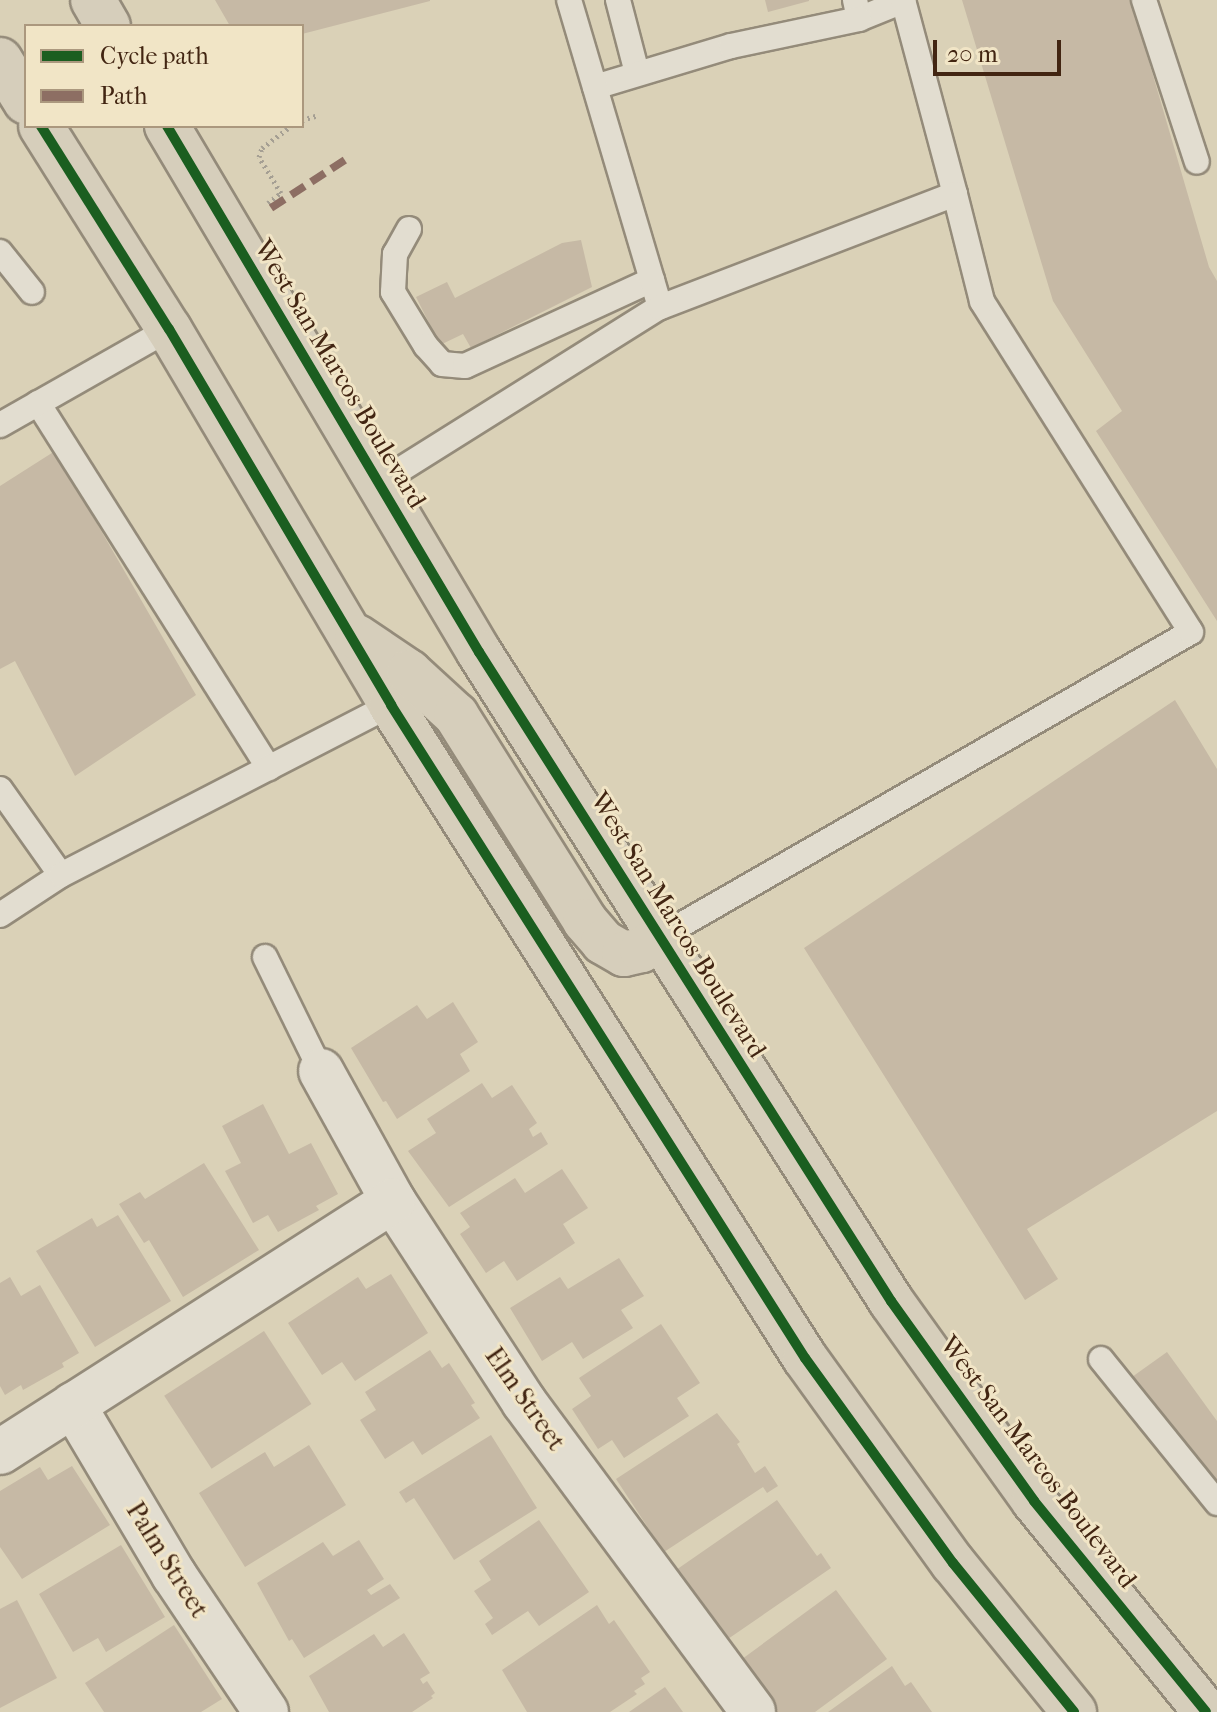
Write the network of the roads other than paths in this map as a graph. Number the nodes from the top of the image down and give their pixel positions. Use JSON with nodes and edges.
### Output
{"nodes":[{"id":1,"x":93,"y":0,"type":"edge"},
{"id":2,"x":569,"y":0,"type":"edge"},
{"id":3,"x":618,"y":0,"type":"edge"},
{"id":4,"x":1144,"y":0,"type":"edge"},
{"id":5,"x":903,"y":1,"type":"edge"},
{"id":6,"x":857,"y":10,"type":"edge"},
{"id":7,"x":107,"y":24,"type":"edge"},
{"id":8,"x":0,"y":60,"type":"edge"},
{"id":9,"x":637,"y":73,"type":"junction"},
{"id":10,"x":595,"y":87,"type":"junction"},
{"id":11,"x":24,"y":99,"type":"edge"},
{"id":12,"x":42,"y":128,"type":"edge"},
{"id":13,"x":168,"y":128,"type":"edge"},
{"id":14,"x":1197,"y":162,"type":"dead end"},
{"id":15,"x":955,"y":194,"type":"junction"},
{"id":16,"x":409,"y":229,"type":"dead end"},
{"id":17,"x":0,"y":252,"type":"edge"},
{"id":18,"x":652,"y":280,"type":"junction"},
{"id":19,"x":32,"y":292,"type":"dead end"},
{"id":20,"x":660,"y":307,"type":"junction"},
{"id":21,"x":169,"y":329,"type":"junction"},
{"id":22,"x":38,"y":403,"type":"junction"},
{"id":23,"x":0,"y":425,"type":"edge"},
{"id":24,"x":379,"y":483,"type":"junction"},
{"id":25,"x":348,"y":631,"type":"junction"},
{"id":26,"x":391,"y":705,"type":"junction"},
{"id":27,"x":269,"y":768,"type":"junction"},
{"id":28,"x":0,"y":789,"type":"edge"},
{"id":29,"x":61,"y":875,"type":"junction"},
{"id":30,"x":0,"y":915,"type":"edge"},
{"id":31,"x":660,"y":937,"type":"junction"},
{"id":32,"x":265,"y":957,"type":"dead end"},
{"id":33,"x":321,"y":1071,"type":"joint"},
{"id":34,"x":393,"y":1201,"type":"junction"},
{"id":35,"x":1101,"y":1359,"type":"dead end"},
{"id":36,"x":73,"y":1405,"type":"junction"},
{"id":37,"x":0,"y":1452,"type":"edge"},
{"id":38,"x":1217,"y":1503,"type":"edge"},
{"id":39,"x":266,"y":1712,"type":"edge"},
{"id":40,"x":753,"y":1712,"type":"edge"},
{"id":41,"x":1074,"y":1712,"type":"edge"},
{"id":42,"x":1206,"y":1712,"type":"edge"}],
"edges":[{"from":1,"to":7,"type":"main road"},
{"from":2,"to":10,"type":"lane"},
{"from":3,"to":9,"type":"lane"},
{"from":4,"to":14,"type":"lane"},
{"from":5,"to":6,"type":"lane"},
{"from":5,"to":15,"type":"lane"},
{"from":6,"to":9,"type":"lane"},
{"from":8,"to":11,"type":"main road"},
{"from":9,"to":10,"type":"lane"},
{"from":10,"to":18,"type":"lane"},
{"from":12,"to":21,"type":"main road"},
{"from":13,"to":24,"type":"main road","name":"West San Marcos Boulevard"},
{"from":15,"to":20,"type":"lane"},
{"from":15,"to":31,"type":"lane"},
{"from":16,"to":18,"type":"lane"},
{"from":17,"to":19,"type":"lane"},
{"from":18,"to":20,"type":"lane"},
{"from":20,"to":24,"type":"lane"},
{"from":21,"to":22,"type":"lane"},
{"from":21,"to":25,"type":"main road"},
{"from":22,"to":23,"type":"lane"},
{"from":22,"to":27,"type":"lane"},
{"from":24,"to":31,"type":"main road","name":"West San Marcos Boulevard"},
{"from":25,"to":26,"type":"main road"},
{"from":25,"to":31,"type":"main road"},
{"from":26,"to":27,"type":"lane"},
{"from":26,"to":41,"type":"main road"},
{"from":27,"to":29,"type":"lane"},
{"from":28,"to":29,"type":"lane"},
{"from":29,"to":30,"type":"lane"},
{"from":31,"to":42,"type":"main road","name":"West San Marcos Boulevard"},
{"from":32,"to":33,"type":"lane"},
{"from":33,"to":34,"type":"street","name":"Elm Street"},
{"from":34,"to":36,"type":"street"},
{"from":34,"to":40,"type":"street","name":"Elm Street"},
{"from":35,"to":38,"type":"lane"},
{"from":36,"to":37,"type":"street"},
{"from":36,"to":39,"type":"street","name":"Palm Street"}]}
